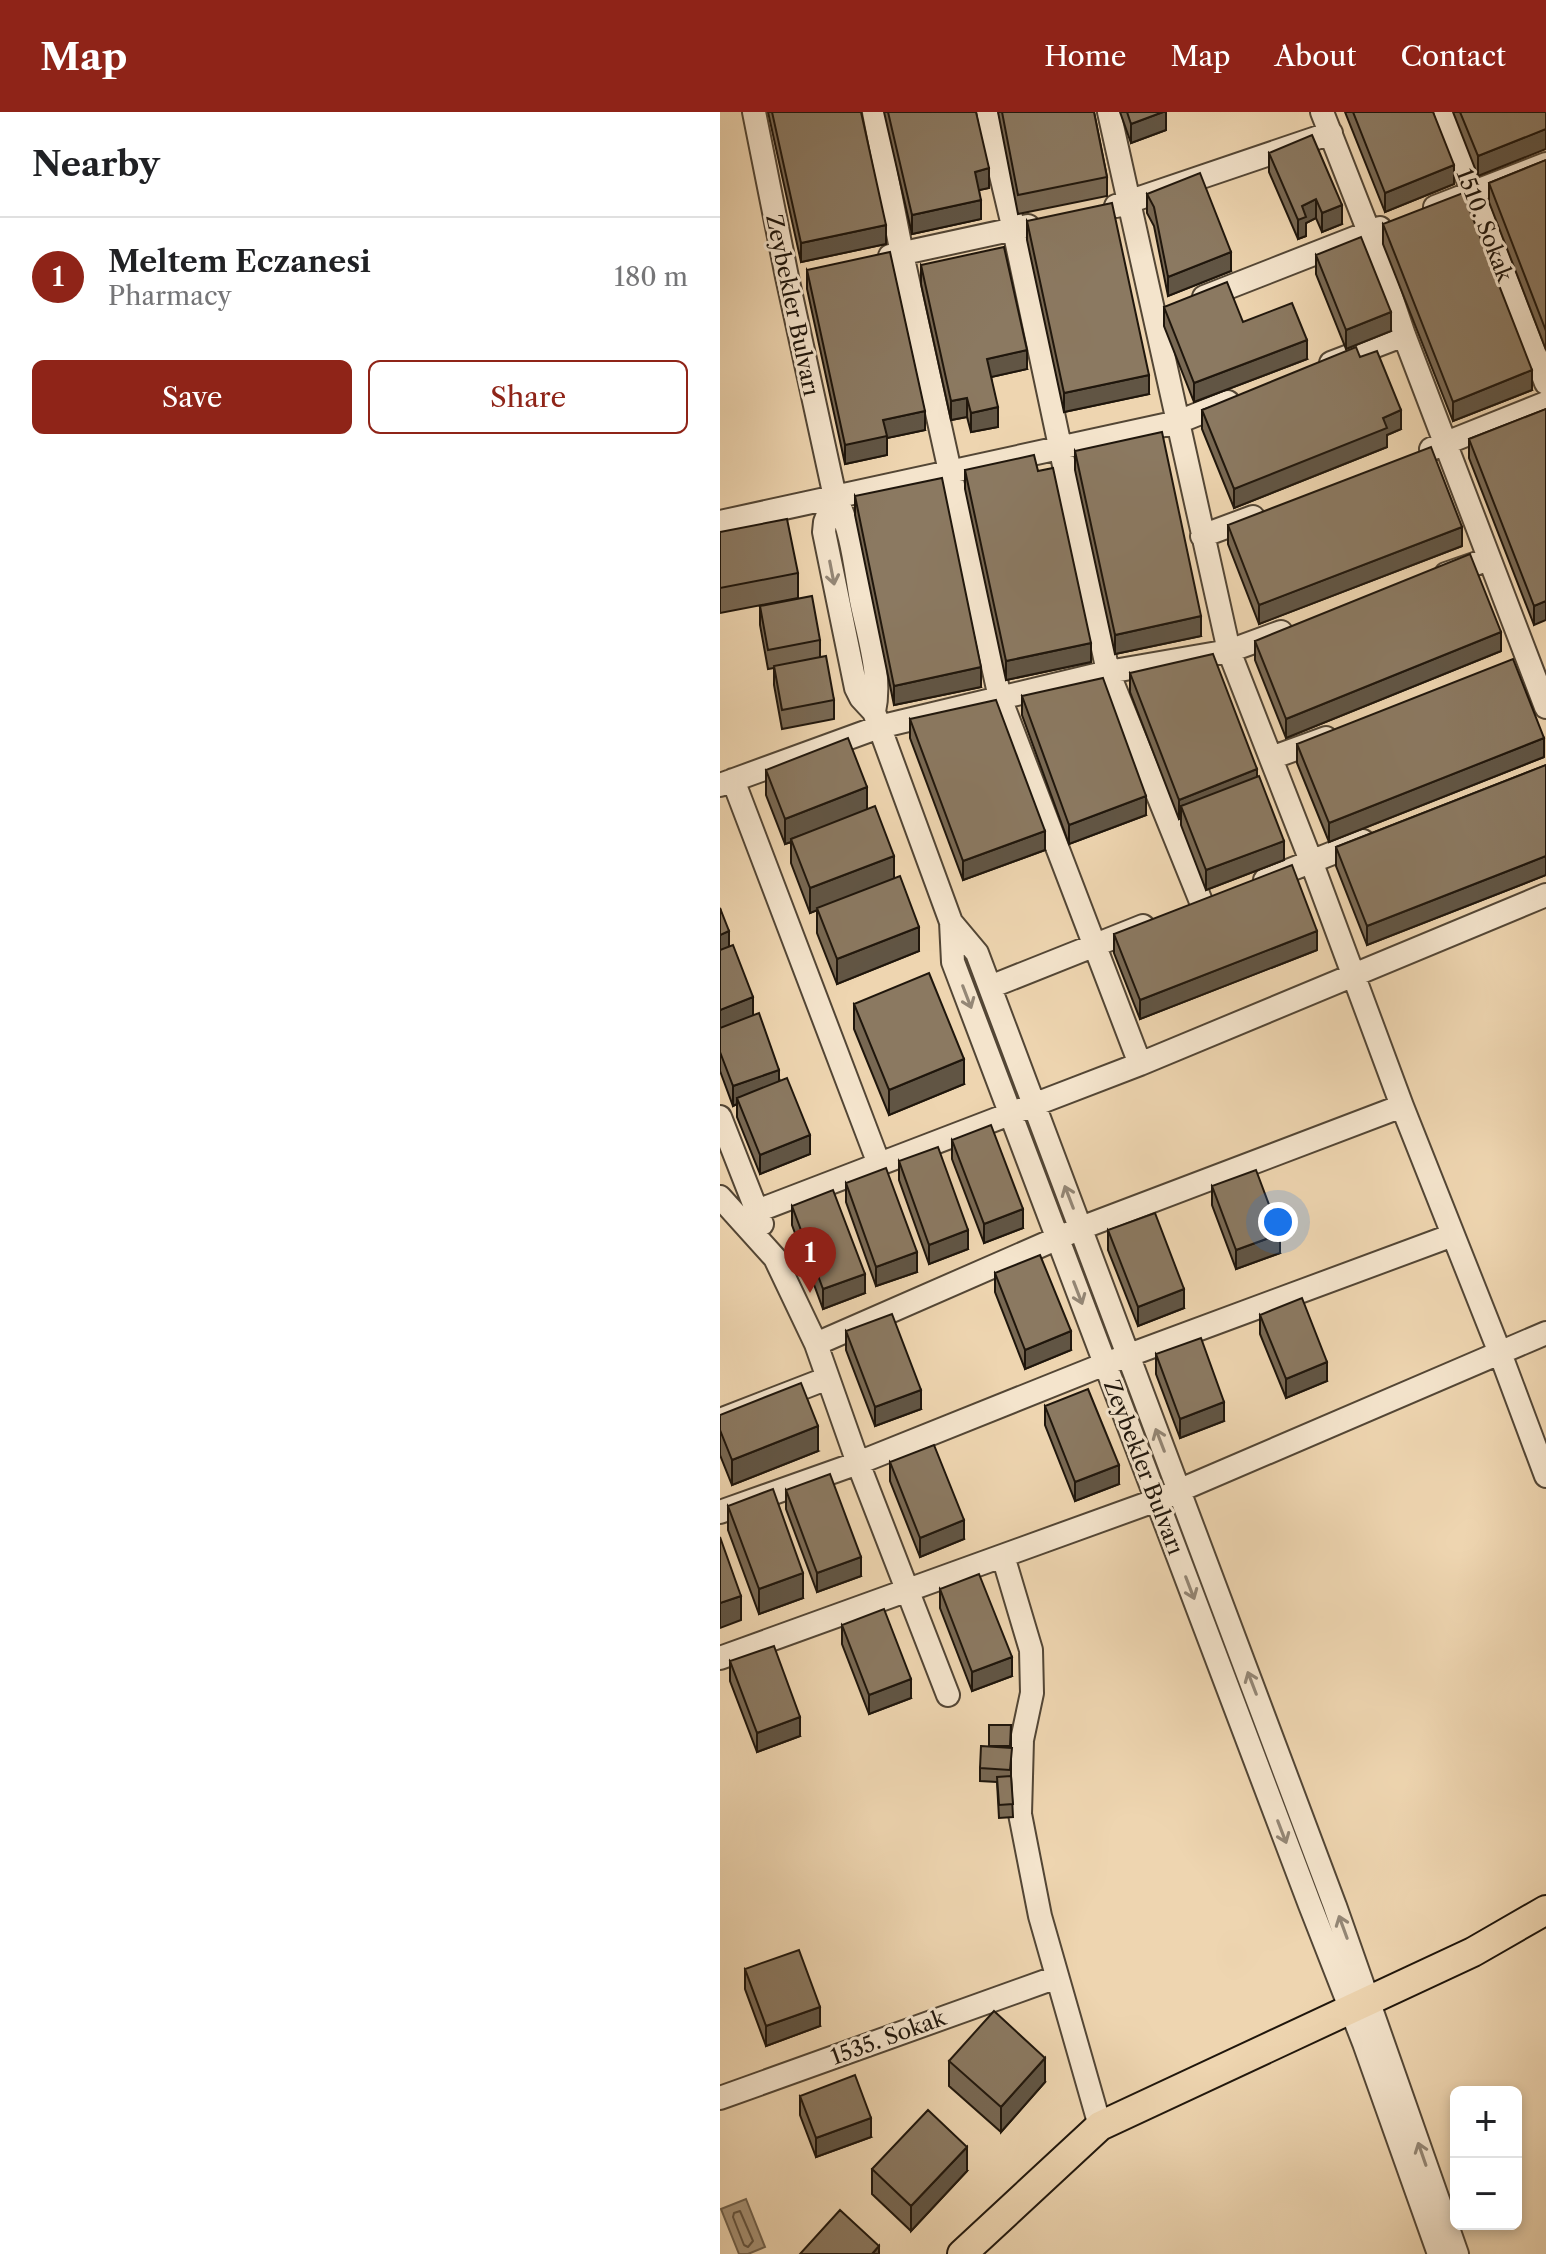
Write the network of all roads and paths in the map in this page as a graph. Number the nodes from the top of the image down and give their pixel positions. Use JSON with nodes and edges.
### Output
{"nodes":[{"id":1,"x":754,"y":112,"type":"edge"},
{"id":2,"x":874,"y":112,"type":"edge"},
{"id":3,"x":986,"y":112,"type":"edge"},
{"id":4,"x":1109,"y":112,"type":"edge"},
{"id":5,"x":1322,"y":112,"type":"edge"},
{"id":6,"x":1442,"y":112,"type":"edge"},
{"id":7,"x":1331,"y":133,"type":"junction"},
{"id":8,"x":1546,"y":164,"type":"edge"},
{"id":9,"x":1473,"y":193,"type":"junction"},
{"id":10,"x":1129,"y":203,"type":"junction"},
{"id":11,"x":1100,"y":210,"type":"edge"},
{"id":12,"x":1043,"y":223,"type":"edge"},
{"id":13,"x":1014,"y":230,"type":"junction"},
{"id":14,"x":1369,"y":232,"type":"junction"},
{"id":15,"x":902,"y":254,"type":"junction"},
{"id":16,"x":873,"y":260,"type":"edge"},
{"id":17,"x":1169,"y":311,"type":"junction"},
{"id":18,"x":1404,"y":335,"type":"junction"},
{"id":19,"x":1305,"y":373,"type":"edge"},
{"id":20,"x":1546,"y":383,"type":"edge"},
{"id":21,"x":1248,"y":395,"type":"edge"},
{"id":22,"x":1546,"y":403,"type":"edge"},
{"id":23,"x":1178,"y":422,"type":"junction"},
{"id":24,"x":1445,"y":444,"type":"junction"},
{"id":25,"x":1059,"y":448,"type":"junction"},
{"id":26,"x":1417,"y":454,"type":"edge"},
{"id":27,"x":950,"y":471,"type":"junction"},
{"id":28,"x":835,"y":497,"type":"junction"},
{"id":29,"x":1274,"y":509,"type":"edge"},
{"id":30,"x":720,"y":522,"type":"edge"},
{"id":31,"x":1202,"y":536,"type":"junction"},
{"id":32,"x":1489,"y":559,"type":"junction"},
{"id":33,"x":1432,"y":579,"type":"edge"},
{"id":34,"x":1301,"y":625,"type":"edge"},
{"id":35,"x":1229,"y":651,"type":"junction"},
{"id":36,"x":1530,"y":664,"type":"edge"},
{"id":37,"x":1108,"y":672,"type":"junction"},
{"id":38,"x":1000,"y":698,"type":"junction"},
{"id":39,"x":1546,"y":707,"type":"edge"},
{"id":40,"x":876,"y":719,"type":"junction"},
{"id":41,"x":1343,"y":732,"type":"edge"},
{"id":42,"x":1271,"y":758,"type":"junction"},
{"id":43,"x":726,"y":782,"type":"edge"},
{"id":44,"x":1385,"y":832,"type":"edge"},
{"id":45,"x":1311,"y":861,"type":"junction"},
{"id":46,"x":1243,"y":888,"type":"edge"},
{"id":47,"x":1546,"y":895,"type":"edge"},
{"id":48,"x":1202,"y":904,"type":"edge"},
{"id":49,"x":1161,"y":919,"type":"edge"},
{"id":50,"x":951,"y":922,"type":"junction"},
{"id":51,"x":1094,"y":944,"type":"junction"},
{"id":52,"x":1354,"y":976,"type":"junction"},
{"id":53,"x":990,"y":987,"type":"junction"},
{"id":54,"x":1140,"y":1064,"type":"junction"},
{"id":55,"x":1034,"y":1104,"type":"junction"},
{"id":56,"x":1402,"y":1106,"type":"junction"},
{"id":57,"x":1011,"y":1113,"type":"junction"},
{"id":58,"x":720,"y":1117,"type":"edge"},
{"id":59,"x":879,"y":1164,"type":"junction"},
{"id":60,"x":720,"y":1197,"type":"edge"},
{"id":61,"x":757,"y":1211,"type":"junction"},
{"id":62,"x":1081,"y":1228,"type":"junction"},
{"id":63,"x":1453,"y":1235,"type":"junction"},
{"id":64,"x":1058,"y":1238,"type":"junction"},
{"id":65,"x":775,"y":1258,"type":"junction"},
{"id":66,"x":1546,"y":1333,"type":"edge"},
{"id":67,"x":816,"y":1344,"type":"junction"},
{"id":68,"x":1500,"y":1353,"type":"junction"},
{"id":69,"x":1129,"y":1356,"type":"junction"},
{"id":70,"x":1105,"y":1364,"type":"junction"},
{"id":71,"x":828,"y":1378,"type":"junction"},
{"id":72,"x":720,"y":1420,"type":"edge"},
{"id":73,"x":858,"y":1463,"type":"junction"},
{"id":74,"x":1546,"y":1476,"type":"edge"},
{"id":75,"x":1180,"y":1491,"type":"junction"},
{"id":76,"x":1157,"y":1500,"type":"junction"},
{"id":77,"x":720,"y":1512,"type":"edge"},
{"id":78,"x":1003,"y":1556,"type":"junction"},
{"id":79,"x":907,"y":1592,"type":"junction"},
{"id":80,"x":720,"y":1658,"type":"edge"},
{"id":81,"x":948,"y":1695,"type":"dead end"},
{"id":82,"x":1279,"y":1755,"type":"junction"},
{"id":83,"x":1256,"y":1764,"type":"junction"},
{"id":84,"x":1546,"y":1910,"type":"edge"},
{"id":85,"x":1057,"y":1977,"type":"junction"},
{"id":86,"x":1360,"y":2004,"type":"junction"},
{"id":87,"x":720,"y":2098,"type":"edge"},
{"id":88,"x":1100,"y":2126,"type":"junction"},
{"id":89,"x":962,"y":2254,"type":"edge"},
{"id":90,"x":1439,"y":2254,"type":"edge"},
{"id":91,"x":1457,"y":2254,"type":"edge"}],
"edges":[{"from":1,"to":28,"type":"street","name":"Zeybekler Bulvarı"},
{"from":2,"to":15,"type":"street"},
{"from":3,"to":13,"type":"street"},
{"from":4,"to":10,"type":"street"},
{"from":5,"to":7,"type":"street"},
{"from":6,"to":9,"type":"street","name":"1510. Sokak"},
{"from":7,"to":10,"type":"street"},
{"from":7,"to":14,"type":"street"},
{"from":8,"to":9,"type":"street"},
{"from":9,"to":14,"type":"street"},
{"from":9,"to":20,"type":"street","name":"1510. Sokak"},
{"from":10,"to":11,"type":"street"},
{"from":10,"to":17,"type":"street"},
{"from":12,"to":13,"type":"street"},
{"from":13,"to":15,"type":"street"},
{"from":13,"to":25,"type":"street"},
{"from":14,"to":17,"type":"street"},
{"from":14,"to":18,"type":"street"},
{"from":15,"to":16,"type":"street"},
{"from":15,"to":27,"type":"street"},
{"from":17,"to":23,"type":"street"},
{"from":18,"to":19,"type":"street"},
{"from":18,"to":24,"type":"street"},
{"from":21,"to":23,"type":"street"},
{"from":22,"to":24,"type":"street"},
{"from":23,"to":25,"type":"street"},
{"from":23,"to":31,"type":"street"},
{"from":24,"to":26,"type":"street"},
{"from":24,"to":32,"type":"street"},
{"from":25,"to":27,"type":"street"},
{"from":25,"to":37,"type":"street"},
{"from":27,"to":28,"type":"street"},
{"from":27,"to":38,"type":"street"},
{"from":28,"to":30,"type":"street"},
{"from":28,"to":40,"type":"street","name":"Zeybekler Bulvarı"},
{"from":29,"to":31,"type":"street"},
{"from":31,"to":35,"type":"street"},
{"from":32,"to":33,"type":"street"},
{"from":32,"to":36,"type":"street"},
{"from":34,"to":35,"type":"street"},
{"from":35,"to":37,"type":"street"},
{"from":35,"to":42,"type":"street"},
{"from":36,"to":39,"type":"street"},
{"from":37,"to":38,"type":"street"},
{"from":37,"to":48,"type":"street"},
{"from":38,"to":40,"type":"street"},
{"from":38,"to":51,"type":"street"},
{"from":40,"to":43,"type":"street"},
{"from":40,"to":50,"type":"street","name":"Zeybekler Bulvarı"},
{"from":41,"to":42,"type":"street"},
{"from":42,"to":45,"type":"street"},
{"from":43,"to":59,"type":"street"},
{"from":44,"to":45,"type":"street"},
{"from":45,"to":46,"type":"street"},
{"from":45,"to":52,"type":"street"},
{"from":47,"to":52,"type":"street"},
{"from":49,"to":51,"type":"street"},
{"from":50,"to":53,"type":"street","name":"Zeybekler Bulvarı"},
{"from":50,"to":57,"type":"street","name":"Zeybekler Bulvarı","one_way":true},
{"from":51,"to":53,"type":"street"},
{"from":51,"to":54,"type":"street"},
{"from":52,"to":54,"type":"street"},
{"from":52,"to":56,"type":"street"},
{"from":53,"to":55,"type":"street","name":"Zeybekler Bulvarı"},
{"from":54,"to":55,"type":"street"},
{"from":55,"to":57,"type":"street"},
{"from":62,"to":55,"type":"street","name":"Zeybekler Bulvarı","one_way":true},
{"from":56,"to":62,"type":"street"},
{"from":56,"to":63,"type":"street"},
{"from":57,"to":59,"type":"street"},
{"from":57,"to":64,"type":"street","name":"Zeybekler Bulvarı"},
{"from":58,"to":61,"type":"street"},
{"from":59,"to":61,"type":"street"},
{"from":60,"to":65,"type":"street"},
{"from":61,"to":65,"type":"street"},
{"from":62,"to":64,"type":"street"},
{"from":62,"to":69,"type":"street","name":"Zeybekler Bulvarı"},
{"from":63,"to":68,"type":"street"},
{"from":63,"to":69,"type":"street"},
{"from":64,"to":67,"type":"street"},
{"from":64,"to":70,"type":"street","name":"Zeybekler Bulvarı","one_way":true},
{"from":65,"to":67,"type":"street"},
{"from":66,"to":68,"type":"street"},
{"from":67,"to":71,"type":"street"},
{"from":68,"to":74,"type":"street"},
{"from":68,"to":75,"type":"street"},
{"from":69,"to":70,"type":"street"},
{"from":75,"to":69,"type":"street","name":"Zeybekler Bulvarı","one_way":true},
{"from":70,"to":73,"type":"street"},
{"from":70,"to":76,"type":"street","name":"Zeybekler Bulvarı"},
{"from":71,"to":72,"type":"street"},
{"from":71,"to":73,"type":"street"},
{"from":73,"to":77,"type":"street"},
{"from":73,"to":79,"type":"street"},
{"from":75,"to":76,"type":"street"},
{"from":82,"to":75,"type":"street","name":"Zeybekler Bulvarı","one_way":true},
{"from":76,"to":78,"type":"street"},
{"from":76,"to":83,"type":"street","name":"Zeybekler Bulvarı","one_way":true},
{"from":78,"to":79,"type":"street"},
{"from":78,"to":85,"type":"street"},
{"from":79,"to":80,"type":"street"},
{"from":79,"to":81,"type":"street"},
{"from":82,"to":83,"type":"street"},
{"from":86,"to":82,"type":"street","name":"Zeybekler Bulvarı","one_way":true},
{"from":83,"to":86,"type":"street","name":"Zeybekler Bulvarı","one_way":true},
{"from":84,"to":86,"type":"main road"},
{"from":85,"to":87,"type":"street","name":"1535. Sokak"},
{"from":85,"to":88,"type":"street"},
{"from":86,"to":88,"type":"main road"},
{"from":86,"to":90,"type":"street"},
{"from":91,"to":86,"type":"street","one_way":true},
{"from":88,"to":89,"type":"main road"}]}
